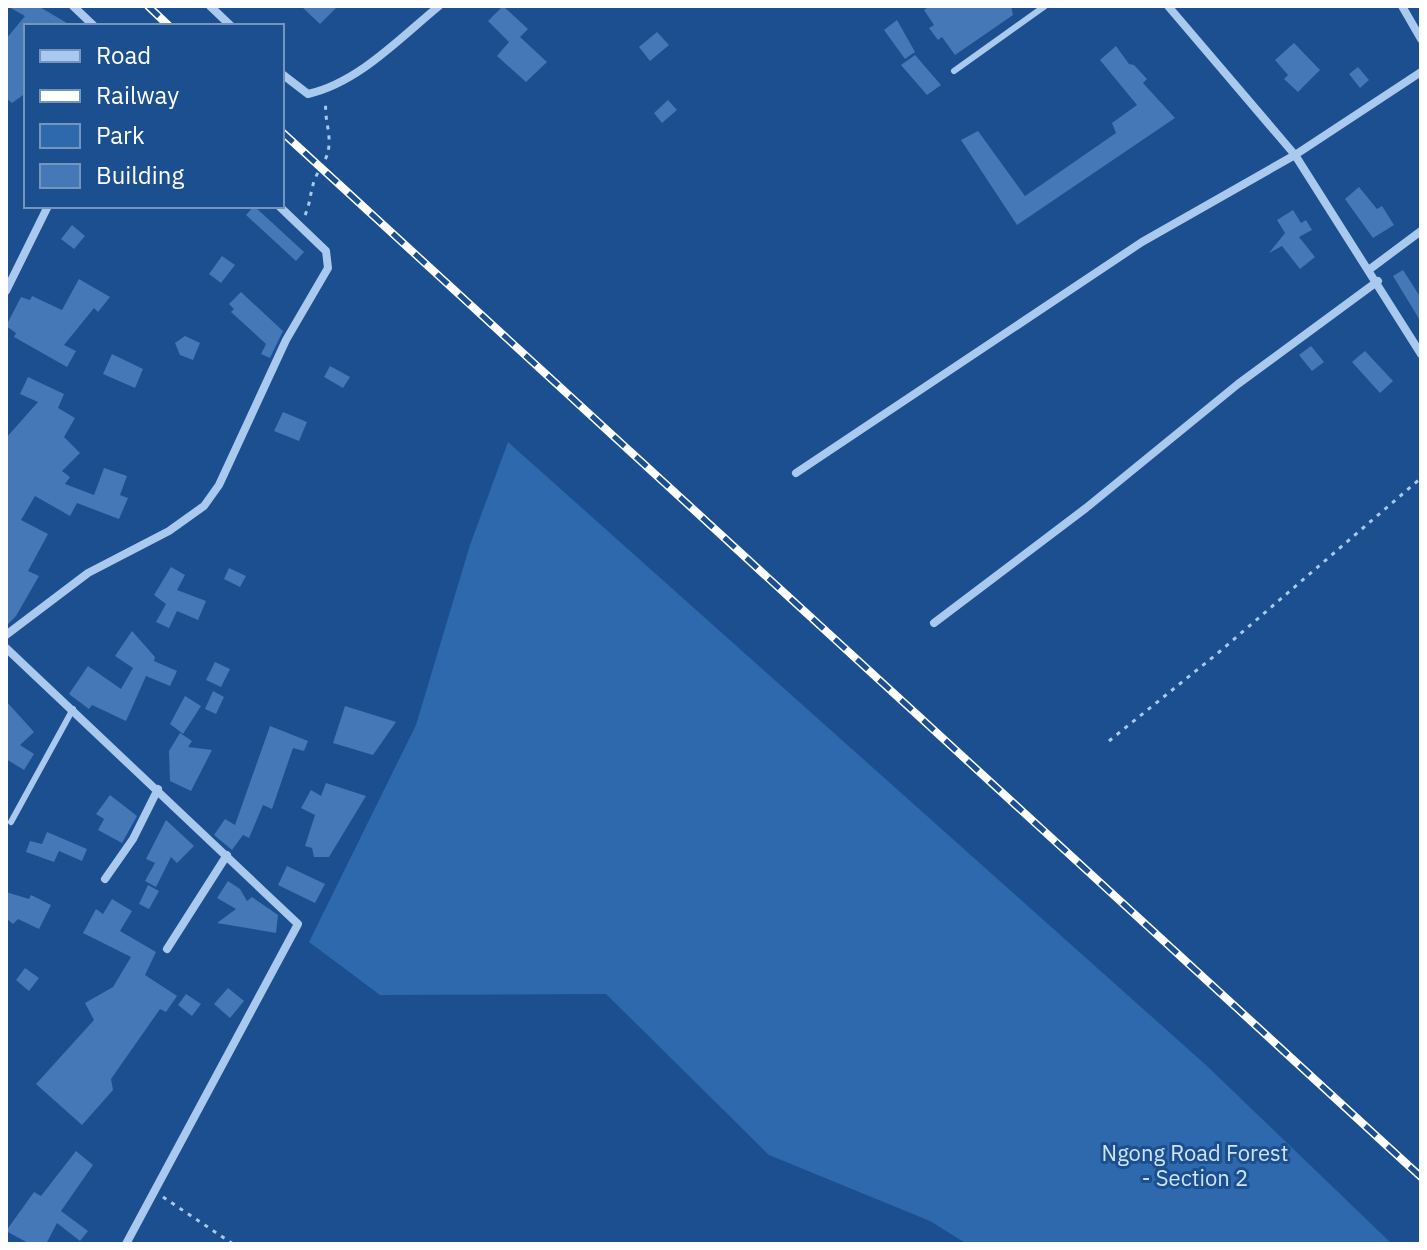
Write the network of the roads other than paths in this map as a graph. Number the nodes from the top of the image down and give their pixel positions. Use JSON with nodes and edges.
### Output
{"nodes":[{"id":1,"x":73,"y":6,"type":"edge"},
{"id":2,"x":210,"y":6,"type":"edge"},
{"id":3,"x":439,"y":6,"type":"edge"},
{"id":4,"x":1045,"y":6,"type":"edge"},
{"id":5,"x":1168,"y":6,"type":"edge"},
{"id":6,"x":1402,"y":6,"type":"edge"},
{"id":7,"x":1034,"y":9,"type":"edge"},
{"id":8,"x":92,"y":24,"type":"edge"},
{"id":9,"x":229,"y":24,"type":"edge"},
{"id":10,"x":1421,"y":39,"type":"edge"},
{"id":11,"x":954,"y":71,"type":"dead end"},
{"id":12,"x":1421,"y":72,"type":"edge"},
{"id":13,"x":284,"y":76,"type":"edge"},
{"id":14,"x":1295,"y":155,"type":"junction"},
{"id":15,"x":47,"y":208,"type":"edge"},
{"id":16,"x":281,"y":208,"type":"edge"},
{"id":17,"x":1421,"y":231,"type":"edge"},
{"id":18,"x":1370,"y":269,"type":"junction"},
{"id":19,"x":1378,"y":281,"type":"junction"},
{"id":20,"x":6,"y":291,"type":"edge"},
{"id":21,"x":1421,"y":354,"type":"edge"},
{"id":22,"x":796,"y":473,"type":"dead end"},
{"id":23,"x":934,"y":623,"type":"dead end"},
{"id":24,"x":6,"y":635,"type":"edge"},
{"id":25,"x":6,"y":648,"type":"edge"},
{"id":26,"x":73,"y":709,"type":"junction"},
{"id":27,"x":158,"y":789,"type":"junction"},
{"id":28,"x":11,"y":822,"type":"dead end"},
{"id":29,"x":227,"y":855,"type":"junction"},
{"id":30,"x":105,"y":879,"type":"dead end"},
{"id":31,"x":167,"y":949,"type":"dead end"},
{"id":32,"x":126,"y":1244,"type":"edge"}],
"edges":[{"from":1,"to":8,"type":"street"},
{"from":2,"to":9,"type":"street"},
{"from":3,"to":13,"type":"street"},
{"from":4,"to":7,"type":"lane"},
{"from":5,"to":14,"type":"street"},
{"from":6,"to":10,"type":"street"},
{"from":7,"to":11,"type":"lane"},
{"from":12,"to":14,"type":"street"},
{"from":14,"to":18,"type":"street"},
{"from":14,"to":22,"type":"street"},
{"from":15,"to":20,"type":"street"},
{"from":16,"to":24,"type":"street"},
{"from":17,"to":18,"type":"street"},
{"from":18,"to":19,"type":"street"},
{"from":19,"to":21,"type":"street"},
{"from":19,"to":23,"type":"street"},
{"from":25,"to":26,"type":"street"},
{"from":26,"to":27,"type":"street"},
{"from":26,"to":28,"type":"lane"},
{"from":27,"to":29,"type":"street"},
{"from":27,"to":30,"type":"street"},
{"from":29,"to":31,"type":"street"},
{"from":29,"to":32,"type":"street"}]}
